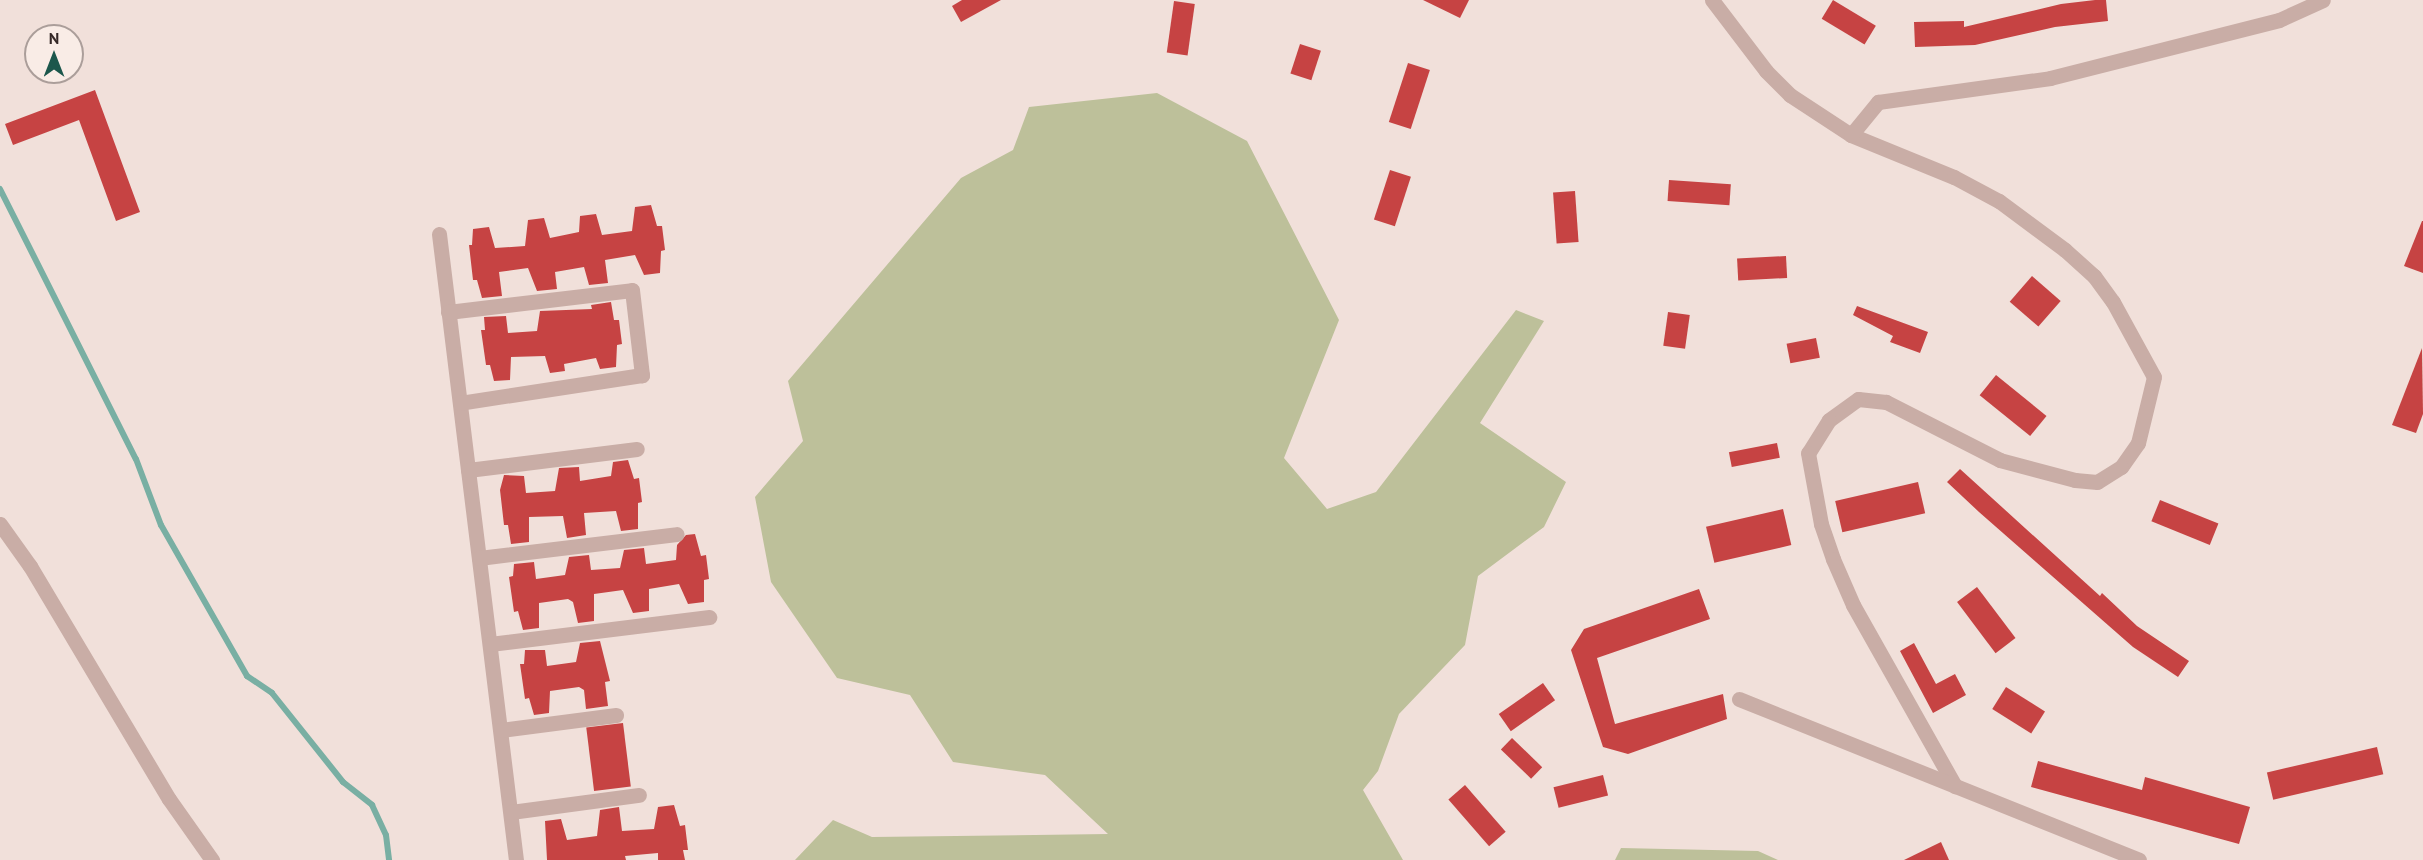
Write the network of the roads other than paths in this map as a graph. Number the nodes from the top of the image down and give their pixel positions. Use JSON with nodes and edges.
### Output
{"nodes":[{"id":1,"x":1712,"y":0,"type":"edge"},
{"id":2,"x":2323,"y":0,"type":"edge"},
{"id":3,"x":1851,"y":135,"type":"junction"},
{"id":4,"x":439,"y":234,"type":"dead end"},
{"id":5,"x":448,"y":312,"type":"junction"},
{"id":6,"x":460,"y":403,"type":"junction"},
{"id":7,"x":637,"y":449,"type":"dead end"},
{"id":8,"x":468,"y":470,"type":"junction"},
{"id":9,"x":0,"y":524,"type":"edge"},
{"id":10,"x":677,"y":534,"type":"dead end"},
{"id":11,"x":479,"y":558,"type":"junction"},
{"id":12,"x":709,"y":617,"type":"dead end"},
{"id":13,"x":490,"y":644,"type":"junction"},
{"id":14,"x":1739,"y":699,"type":"dead end"},
{"id":15,"x":616,"y":715,"type":"dead end"},
{"id":16,"x":501,"y":730,"type":"junction"},
{"id":17,"x":1955,"y":786,"type":"junction"},
{"id":18,"x":639,"y":795,"type":"dead end"},
{"id":19,"x":511,"y":812,"type":"junction"},
{"id":20,"x":212,"y":860,"type":"edge"},
{"id":21,"x":516,"y":860,"type":"edge"},
{"id":22,"x":2139,"y":860,"type":"edge"}],
"edges":[{"from":1,"to":3,"type":"street"},
{"from":2,"to":3,"type":"street"},
{"from":3,"to":17,"type":"street"},
{"from":4,"to":5,"type":"street"},
{"from":5,"to":6,"type":"street"},
{"from":5,"to":6,"type":"street"},
{"from":6,"to":8,"type":"street"},
{"from":7,"to":8,"type":"street"},
{"from":8,"to":11,"type":"street"},
{"from":9,"to":20,"type":"street"},
{"from":10,"to":11,"type":"street"},
{"from":11,"to":13,"type":"street"},
{"from":12,"to":13,"type":"street"},
{"from":13,"to":16,"type":"street"},
{"from":14,"to":17,"type":"street"},
{"from":15,"to":16,"type":"street"},
{"from":16,"to":19,"type":"street"},
{"from":17,"to":22,"type":"street"},
{"from":18,"to":19,"type":"street"},
{"from":19,"to":21,"type":"street"}]}
